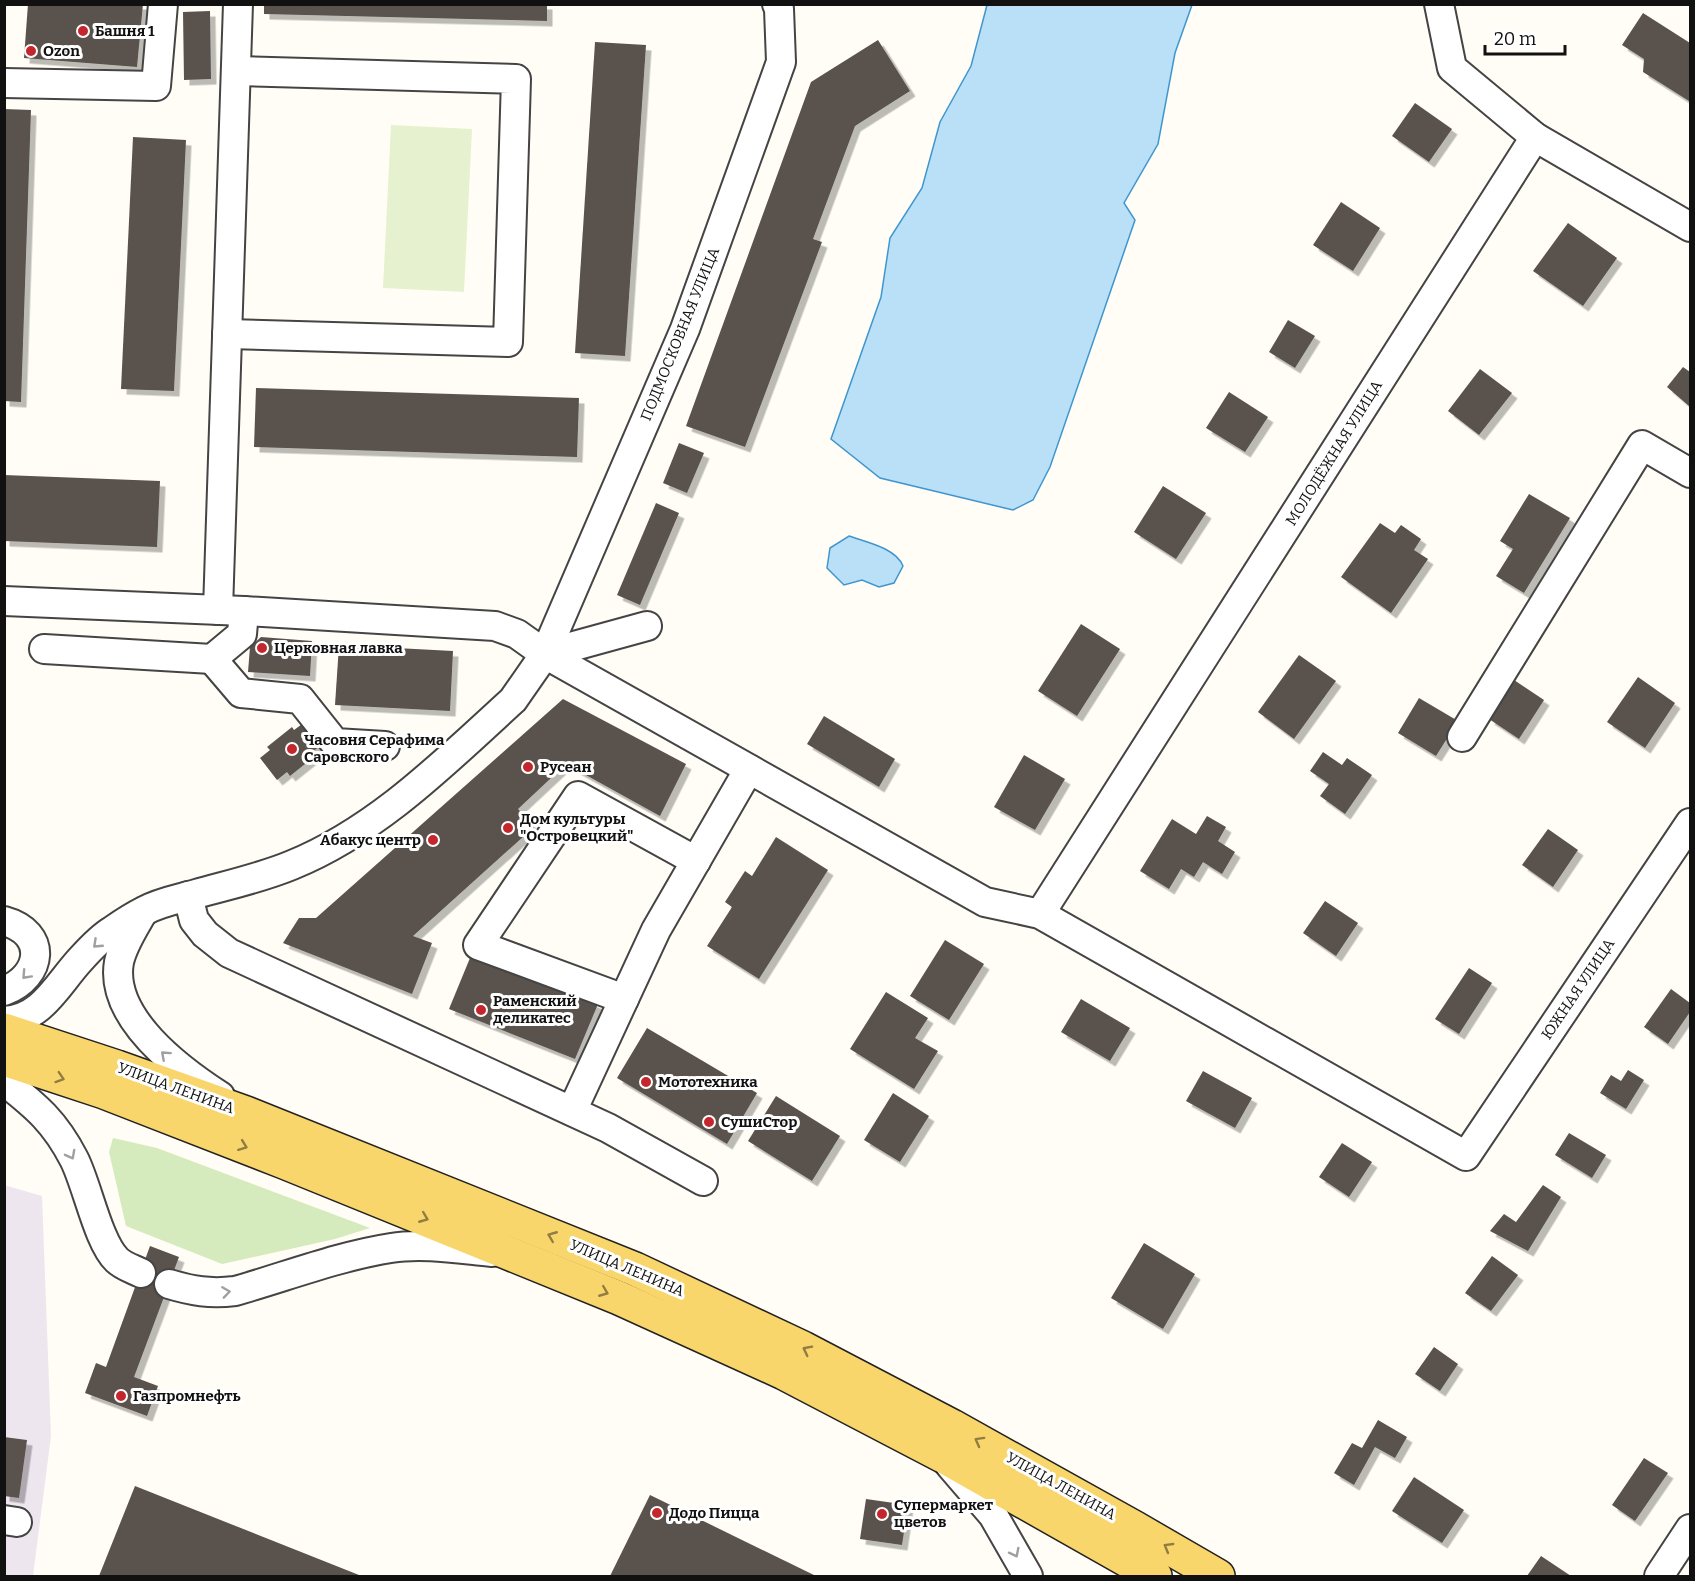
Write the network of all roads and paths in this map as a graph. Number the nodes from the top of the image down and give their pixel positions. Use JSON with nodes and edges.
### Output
{"nodes":[{"id":1,"x":164,"y":4,"type":"edge"},
{"id":2,"x":238,"y":4,"type":"edge"},
{"id":3,"x":777,"y":4,"type":"edge"},
{"id":4,"x":1439,"y":4,"type":"edge"},
{"id":5,"x":236,"y":71,"type":"junction"},
{"id":6,"x":4,"y":83,"type":"edge"},
{"id":7,"x":1535,"y":137,"type":"junction"},
{"id":8,"x":1690,"y":227,"type":"edge"},
{"id":9,"x":227,"y":334,"type":"junction"},
{"id":10,"x":1690,"y":473,"type":"edge"},
{"id":11,"x":4,"y":601,"type":"edge"},
{"id":12,"x":231,"y":610,"type":"junction"},
{"id":13,"x":647,"y":626,"type":"dead end"},
{"id":14,"x":44,"y":649,"type":"dead end"},
{"id":15,"x":545,"y":654,"type":"junction"},
{"id":16,"x":212,"y":659,"type":"junction"},
{"id":17,"x":1462,"y":737,"type":"dead end"},
{"id":18,"x":385,"y":746,"type":"dead end"},
{"id":19,"x":749,"y":769,"type":"junction"},
{"id":20,"x":1690,"y":823,"type":"edge"},
{"id":21,"x":696,"y":861,"type":"junction"},
{"id":22,"x":188,"y":896,"type":"junction"},
{"id":23,"x":144,"y":910,"type":"junction"},
{"id":24,"x":1040,"y":914,"type":"junction"},
{"id":25,"x":4,"y":921,"type":"edge"},
{"id":26,"x":4,"y":991,"type":"edge"},
{"id":27,"x":624,"y":999,"type":"junction"},
{"id":28,"x":4,"y":1021,"type":"edge"},
{"id":29,"x":4,"y":1030,"type":"edge"},
{"id":30,"x":4,"y":1059,"type":"edge"},
{"id":31,"x":4,"y":1081,"type":"edge"},
{"id":32,"x":572,"y":1111,"type":"junction"},
{"id":33,"x":246,"y":1113,"type":"junction"},
{"id":34,"x":703,"y":1181,"type":"dead end"},
{"id":35,"x":510,"y":1253,"type":"junction"},
{"id":36,"x":141,"y":1273,"type":"dead end"},
{"id":37,"x":169,"y":1284,"type":"dead end"},
{"id":38,"x":943,"y":1456,"type":"junction"},
{"id":39,"x":1690,"y":1530,"type":"edge"},
{"id":40,"x":1028,"y":1576,"type":"edge"},
{"id":41,"x":1155,"y":1576,"type":"edge"},
{"id":42,"x":1218,"y":1576,"type":"edge"},
{"id":43,"x":1659,"y":1576,"type":"edge"}],
"edges":[{"from":1,"to":6,"type":"street"},
{"from":2,"to":5,"type":"street"},
{"from":3,"to":15,"type":"street","name":"ПОДМОСКОВНАЯ УЛИЦА"},
{"from":4,"to":7,"type":"street"},
{"from":5,"to":9,"type":"street"},
{"from":5,"to":9,"type":"street"},
{"from":7,"to":8,"type":"street"},
{"from":7,"to":24,"type":"street","name":"МОЛОДЁЖНАЯ УЛИЦА"},
{"from":9,"to":12,"type":"street"},
{"from":10,"to":17,"type":"street"},
{"from":11,"to":12,"type":"street"},
{"from":12,"to":15,"type":"street"},
{"from":12,"to":16,"type":"street"},
{"from":13,"to":15,"type":"street"},
{"from":14,"to":16,"type":"street"},
{"from":15,"to":19,"type":"street"},
{"from":15,"to":22,"type":"street","name":"ПОДМОСКОВНАЯ УЛИЦА"},
{"from":16,"to":18,"type":"street"},
{"from":19,"to":21,"type":"street"},
{"from":19,"to":24,"type":"street"},
{"from":20,"to":24,"type":"street","name":"ЮЖНАЯ УЛИЦА"},
{"from":21,"to":27,"type":"street"},
{"from":21,"to":27,"type":"street"},
{"from":22,"to":23,"type":"street","name":"ПОДМОСКОВНАЯ УЛИЦА"},
{"from":22,"to":32,"type":"street"},
{"from":23,"to":28,"type":"street","name":"ПОДМОСКОВНАЯ УЛИЦА","one_way":true},
{"from":33,"to":23,"type":"street","one_way":true},
{"from":25,"to":26,"type":"street","one_way":true},
{"from":27,"to":32,"type":"street"},
{"from":29,"to":33,"type":"main road","name":"УЛИЦА ЛЕНИНА"},
{"from":30,"to":35,"type":"main road","name":"УЛИЦА ЛЕНИНА","one_way":true},
{"from":31,"to":36,"type":"street","one_way":true},
{"from":32,"to":34,"type":"street"},
{"from":42,"to":33,"type":"main road","name":"УЛИЦА ЛЕНИНА","one_way":true},
{"from":37,"to":35,"type":"street","one_way":true},
{"from":35,"to":38,"type":"main road","name":"УЛИЦА ЛЕНИНА","one_way":true},
{"from":38,"to":40,"type":"street","one_way":true},
{"from":38,"to":41,"type":"main road","name":"УЛИЦА ЛЕНИНА"},
{"from":39,"to":43,"type":"street"}]}
